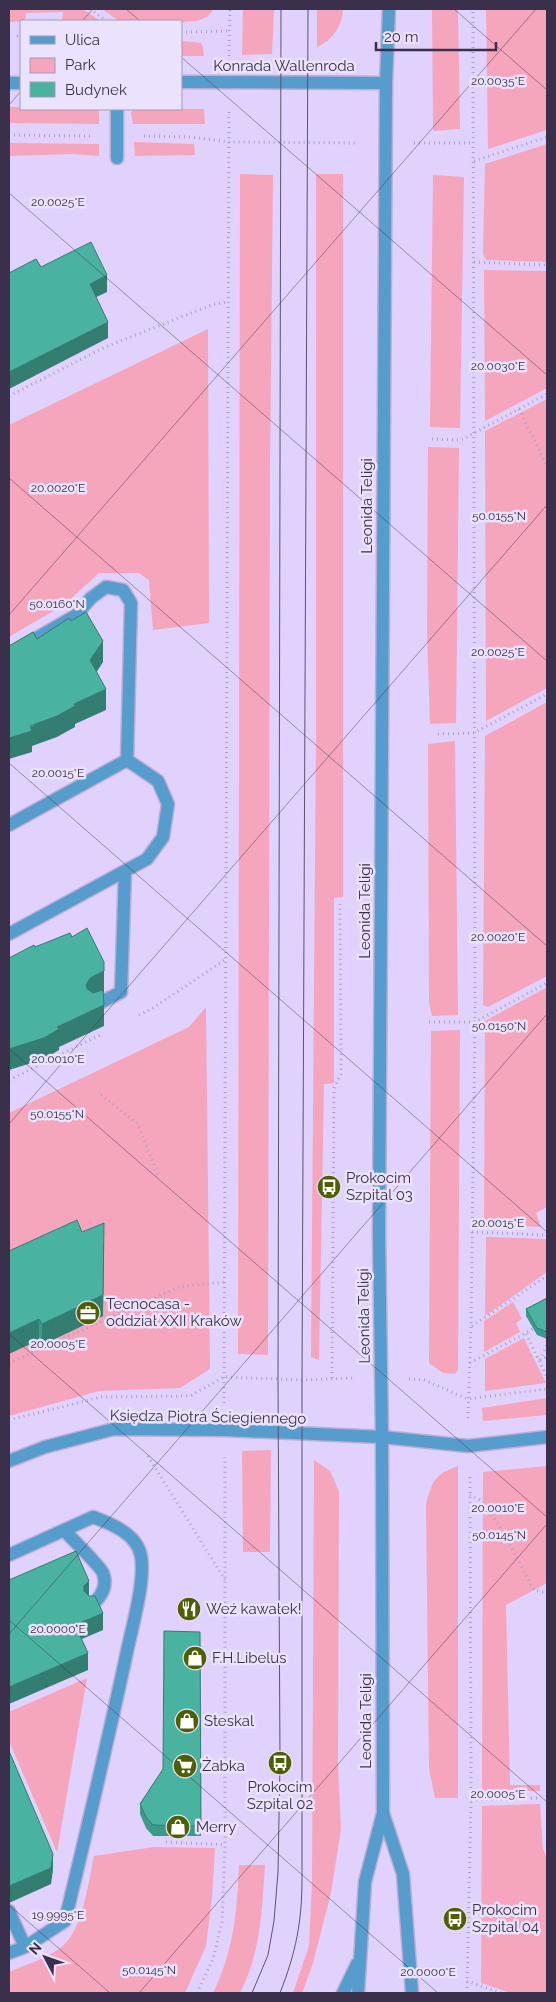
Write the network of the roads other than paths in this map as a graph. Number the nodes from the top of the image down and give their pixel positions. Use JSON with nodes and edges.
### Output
{"nodes":[{"id":1,"x":389,"y":9,"type":"edge"},
{"id":2,"x":182,"y":82,"type":"edge"},
{"id":3,"x":386,"y":83,"type":"junction"},
{"id":4,"x":117,"y":110,"type":"edge"},
{"id":5,"x":117,"y":158,"type":"dead end"},
{"id":6,"x":9,"y":654,"type":"edge"},
{"id":7,"x":127,"y":760,"type":"junction"},
{"id":8,"x":9,"y":825,"type":"edge"},
{"id":9,"x":125,"y":871,"type":"junction"},
{"id":10,"x":9,"y":934,"type":"edge"},
{"id":11,"x":94,"y":1006,"type":"edge"},
{"id":12,"x":382,"y":1437,"type":"junction"},
{"id":13,"x":547,"y":1437,"type":"edge"},
{"id":14,"x":9,"y":1461,"type":"edge"},
{"id":15,"x":65,"y":1531,"type":"junction"},
{"id":16,"x":9,"y":1555,"type":"edge"},
{"id":17,"x":92,"y":1605,"type":"edge"},
{"id":18,"x":382,"y":1813,"type":"junction"},
{"id":19,"x":9,"y":1911,"type":"edge"},
{"id":20,"x":25,"y":1947,"type":"junction"},
{"id":21,"x":9,"y":1953,"type":"edge"},
{"id":22,"x":361,"y":1955,"type":"junction"},
{"id":23,"x":342,"y":1993,"type":"edge"},
{"id":24,"x":358,"y":1993,"type":"edge"},
{"id":25,"x":412,"y":1993,"type":"edge"}],
"edges":[{"from":1,"to":3,"type":"street","name":"Leonida Teligi"},
{"from":2,"to":3,"type":"street","name":"Konrada Wallenroda"},
{"from":3,"to":12,"type":"street","name":"Leonida Teligi"},
{"from":4,"to":5,"type":"street"},
{"from":6,"to":7,"type":"street"},
{"from":7,"to":8,"type":"street"},
{"from":7,"to":9,"type":"street"},
{"from":9,"to":10,"type":"street"},
{"from":9,"to":11,"type":"street"},
{"from":12,"to":13,"type":"street","name":"Księdza Piotra Ściegiennego"},
{"from":12,"to":14,"type":"street","name":"Księdza Piotra Ściegiennego"},
{"from":12,"to":18,"type":"street","name":"Leonida Teligi"},
{"from":15,"to":16,"type":"street"},
{"from":15,"to":17,"type":"street"},
{"from":15,"to":20,"type":"street"},
{"from":18,"to":22,"type":"street","name":"Leonida Teligi"},
{"from":18,"to":25,"type":"street","name":"Leonida Teligi"},
{"from":19,"to":20,"type":"street"},
{"from":20,"to":21,"type":"street"},
{"from":22,"to":23,"type":"street"},
{"from":22,"to":24,"type":"street","name":"Leonida Teligi"}]}
